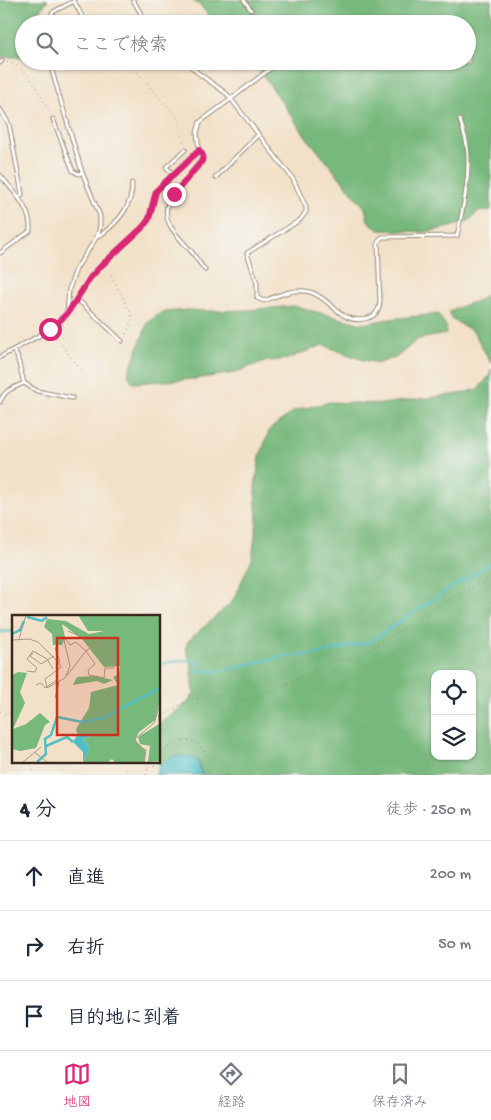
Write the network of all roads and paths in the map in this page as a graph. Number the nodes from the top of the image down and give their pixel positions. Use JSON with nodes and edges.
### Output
{"nodes":[{"id":1,"x":133,"y":0,"type":"edge"},
{"id":2,"x":244,"y":0,"type":"edge"},
{"id":3,"x":73,"y":1,"type":"edge"},
{"id":4,"x":251,"y":10,"type":"dead end"},
{"id":5,"x":51,"y":15,"type":"edge"},
{"id":6,"x":81,"y":15,"type":"edge"},
{"id":7,"x":142,"y":15,"type":"edge"},
{"id":8,"x":1,"y":62,"type":"edge"},
{"id":9,"x":15,"y":65,"type":"edge"},
{"id":10,"x":24,"y":70,"type":"edge"},
{"id":11,"x":52,"y":70,"type":"edge"},
{"id":12,"x":134,"y":70,"type":"edge"},
{"id":13,"x":195,"y":70,"type":"edge"},
{"id":14,"x":267,"y":70,"type":"edge"},
{"id":15,"x":231,"y":99,"type":"junction"},
{"id":16,"x":0,"y":109,"type":"edge"},
{"id":17,"x":53,"y":120,"type":"joint"},
{"id":18,"x":460,"y":120,"type":"dead end"},
{"id":19,"x":258,"y":135,"type":"junction"},
{"id":20,"x":185,"y":150,"type":"joint"},
{"id":21,"x":199,"y":150,"type":"junction"},
{"id":22,"x":82,"y":172,"type":"junction"},
{"id":23,"x":172,"y":174,"type":"junction"},
{"id":24,"x":0,"y":175,"type":"edge"},
{"id":25,"x":214,"y":178,"type":"dead end"},
{"id":26,"x":132,"y":183,"type":"dead end"},
{"id":27,"x":19,"y":198,"type":"junction"},
{"id":28,"x":98,"y":235,"type":"junction"},
{"id":29,"x":0,"y":253,"type":"edge"},
{"id":30,"x":205,"y":270,"type":"dead end"},
{"id":31,"x":111,"y":275,"type":"dead end"},
{"id":32,"x":77,"y":299,"type":"junction"},
{"id":33,"x":67,"y":314,"type":"junction"},
{"id":34,"x":50,"y":329,"type":"junction"},
{"id":35,"x":122,"y":341,"type":"joint"},
{"id":36,"x":13,"y":350,"type":"junction"},
{"id":37,"x":0,"y":357,"type":"edge"},
{"id":38,"x":82,"y":372,"type":"dead end"},
{"id":39,"x":24,"y":383,"type":"junction"},
{"id":40,"x":72,"y":398,"type":"dead end"},
{"id":41,"x":0,"y":402,"type":"edge"},
{"id":42,"x":491,"y":578,"type":"edge"},
{"id":43,"x":0,"y":711,"type":"edge"},
{"id":44,"x":12,"y":714,"type":"edge"},
{"id":45,"x":160,"y":720,"type":"edge"},
{"id":46,"x":160,"y":756,"type":"edge"},
{"id":47,"x":30,"y":762,"type":"edge"},
{"id":48,"x":130,"y":762,"type":"edge"},
{"id":49,"x":149,"y":762,"type":"edge"},
{"id":50,"x":156,"y":762,"type":"edge"},
{"id":51,"x":148,"y":768,"type":"junction"},
{"id":52,"x":35,"y":775,"type":"edge"},
{"id":53,"x":124,"y":775,"type":"edge"},
{"id":54,"x":146,"y":775,"type":"edge"},
{"id":55,"x":230,"y":775,"type":"edge"}],
"edges":[{"from":1,"to":7,"type":"lane"},
{"from":2,"to":4,"type":"lane"},
{"from":3,"to":5,"type":"lane"},
{"from":3,"to":6,"type":"lane"},
{"from":8,"to":9,"type":"path"},
{"from":10,"to":17,"type":"path"},
{"from":11,"to":22,"type":"lane"},
{"from":12,"to":20,"type":"path"},
{"from":13,"to":15,"type":"lane"},
{"from":14,"to":15,"type":"lane"},
{"from":15,"to":19,"type":"lane"},
{"from":15,"to":21,"type":"lane"},
{"from":16,"to":27,"type":"lane"},
{"from":17,"to":22,"type":"lane"},
{"from":18,"to":19,"type":"lane"},
{"from":19,"to":25,"type":"lane"},
{"from":20,"to":23,"type":"lane"},
{"from":21,"to":23,"type":"lane"},
{"from":21,"to":30,"type":"lane"},
{"from":22,"to":28,"type":"lane"},
{"from":23,"to":32,"type":"lane"},
{"from":24,"to":27,"type":"lane"},
{"from":26,"to":28,"type":"lane"},
{"from":27,"to":29,"type":"lane"},
{"from":28,"to":33,"type":"lane"},
{"from":31,"to":35,"type":"path"},
{"from":32,"to":33,"type":"lane"},
{"from":32,"to":35,"type":"lane"},
{"from":33,"to":34,"type":"lane"},
{"from":34,"to":36,"type":"lane"},
{"from":34,"to":38,"type":"path"},
{"from":36,"to":37,"type":"lane"},
{"from":36,"to":39,"type":"lane"},
{"from":39,"to":40,"type":"lane"},
{"from":39,"to":41,"type":"lane"},
{"from":42,"to":45,"type":"path"},
{"from":43,"to":44,"type":"path"},
{"from":46,"to":55,"type":"path"},
{"from":47,"to":52,"type":"path"},
{"from":48,"to":53,"type":"path"},
{"from":49,"to":51,"type":"path"},
{"from":50,"to":51,"type":"path"},
{"from":51,"to":54,"type":"path"}]}
